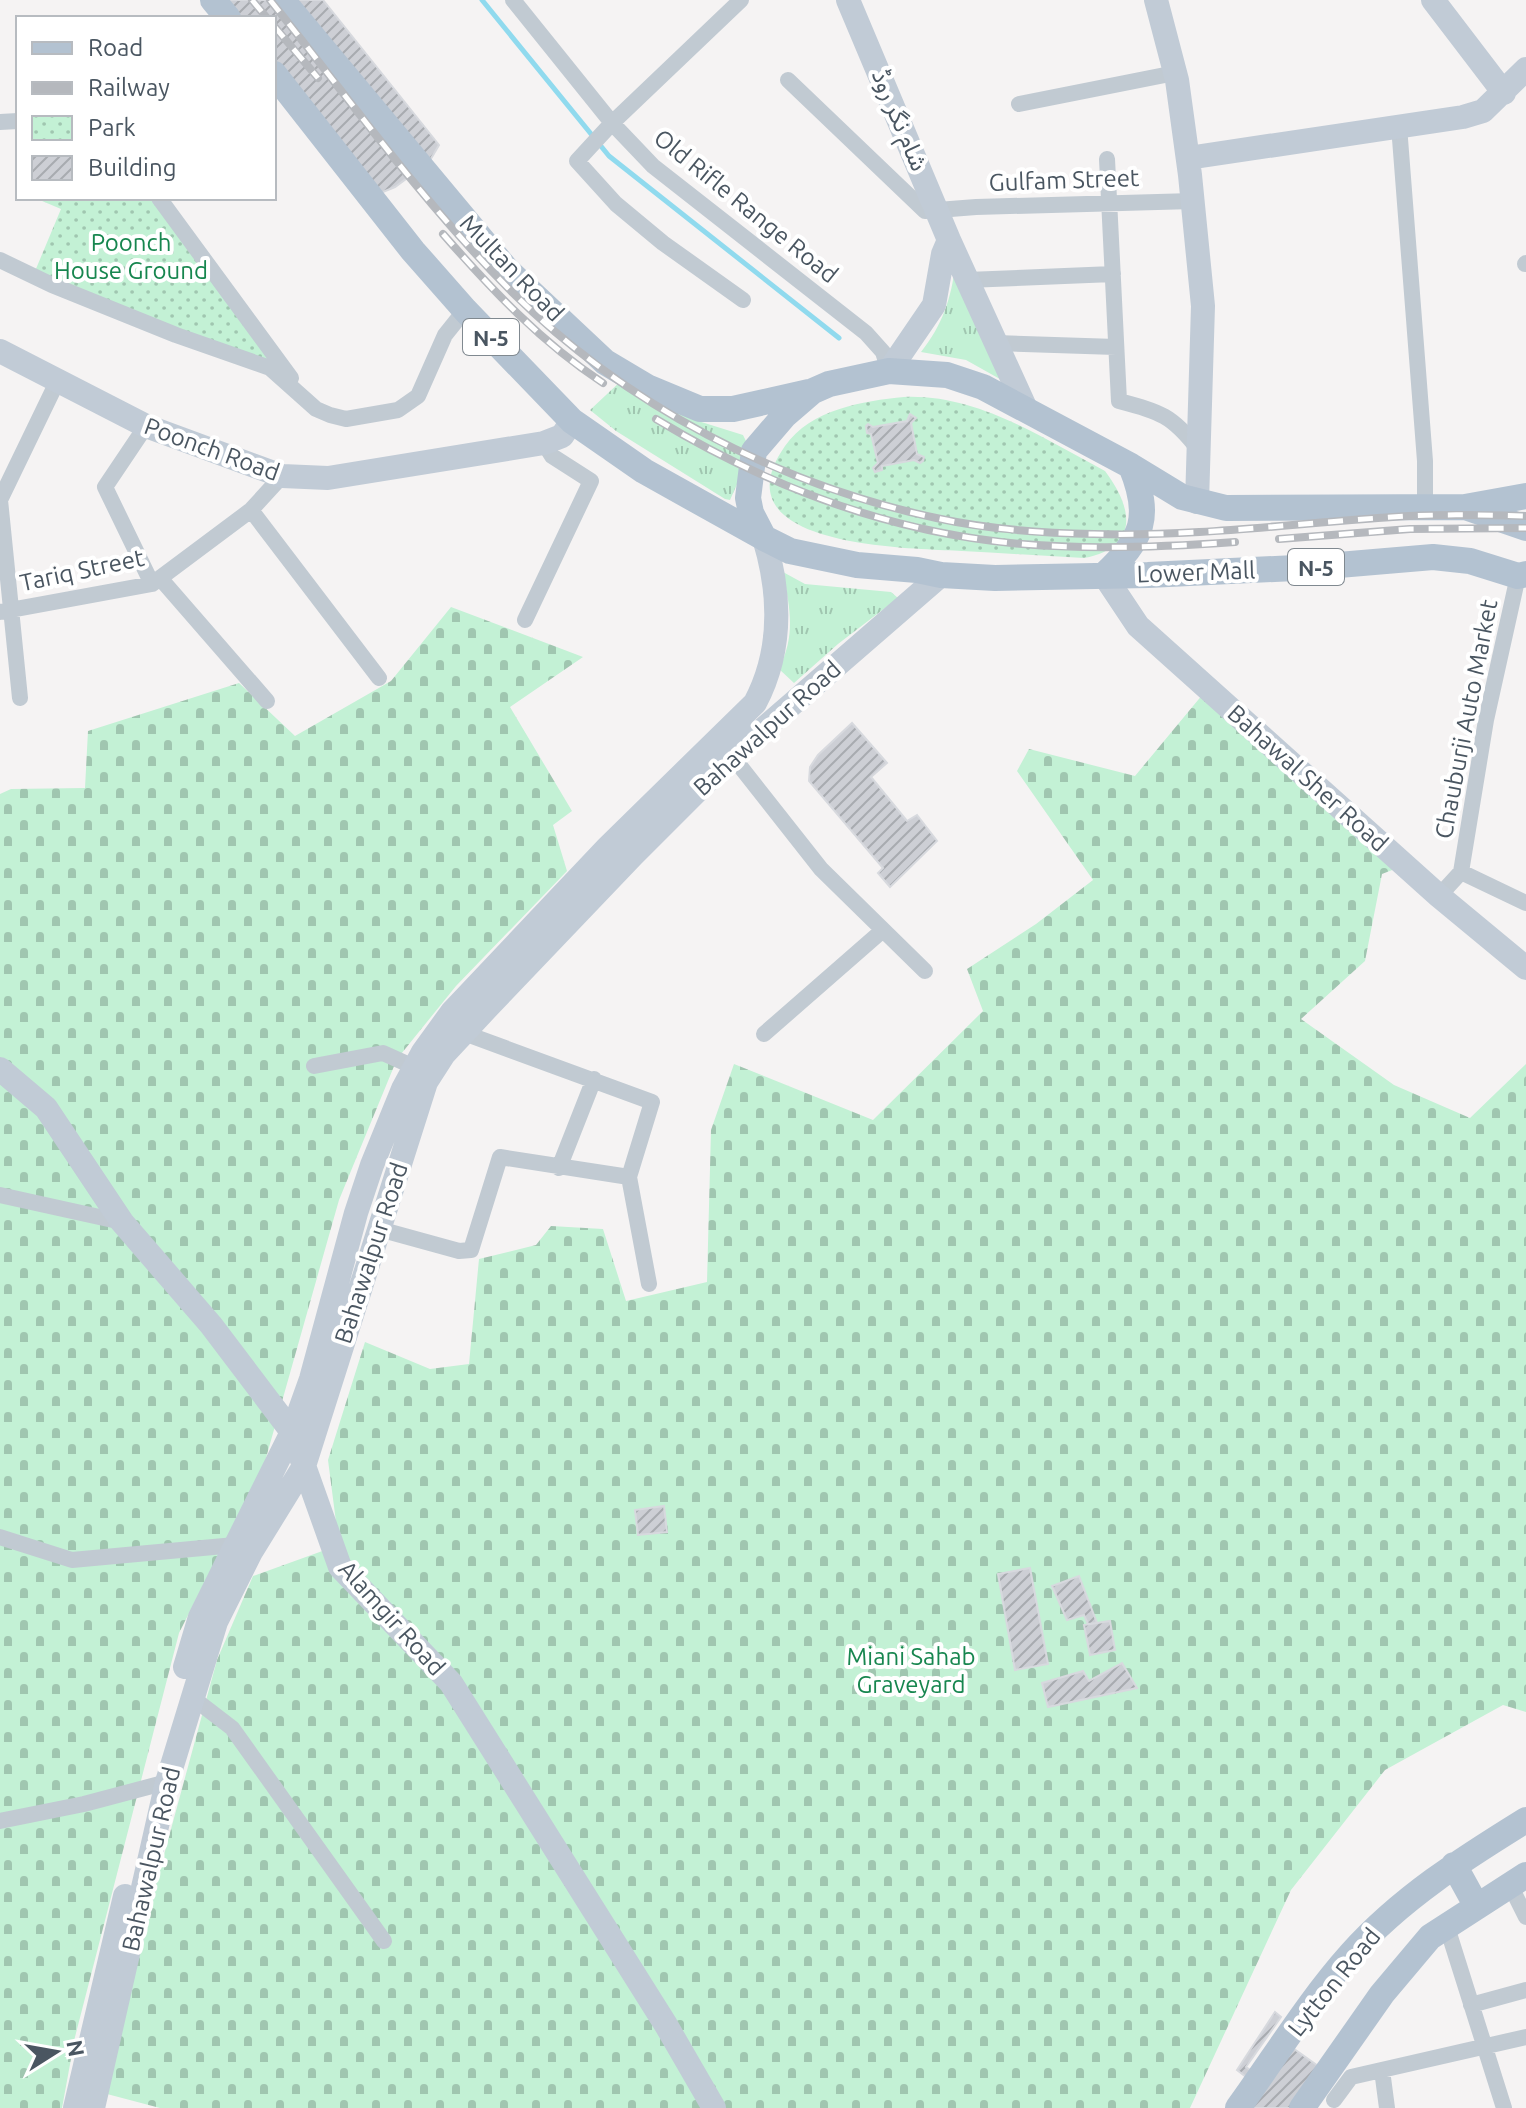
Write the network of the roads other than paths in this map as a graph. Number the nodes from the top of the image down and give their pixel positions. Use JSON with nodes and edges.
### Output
{"nodes":[{"id":1,"x":213,"y":0,"type":"edge"},
{"id":2,"x":513,"y":0,"type":"edge"},
{"id":3,"x":741,"y":0,"type":"edge"},
{"id":4,"x":848,"y":0,"type":"edge"},
{"id":5,"x":1156,"y":0,"type":"edge"},
{"id":6,"x":1433,"y":0,"type":"edge"},
{"id":7,"x":288,"y":2,"type":"edge"},
{"id":8,"x":226,"y":16,"type":"edge"},
{"id":9,"x":1526,"y":69,"type":"edge"},
{"id":10,"x":1175,"y":73,"type":"junction"},
{"id":11,"x":788,"y":80,"type":"dead end"},
{"id":12,"x":279,"y":91,"type":"edge"},
{"id":13,"x":1504,"y":93,"type":"junction"},
{"id":14,"x":1019,"y":104,"type":"dead end"},
{"id":15,"x":1399,"y":126,"type":"junction"},
{"id":16,"x":609,"y":127,"type":"junction"},
{"id":17,"x":1188,"y":158,"type":"junction"},
{"id":18,"x":1107,"y":159,"type":"dead end"},
{"id":19,"x":163,"y":200,"type":"edge"},
{"id":20,"x":1193,"y":201,"type":"junction"},
{"id":21,"x":1109,"y":203,"type":"junction"},
{"id":22,"x":937,"y":211,"type":"junction"},
{"id":23,"x":949,"y":240,"type":"junction"},
{"id":24,"x":0,"y":260,"type":"edge"},
{"id":25,"x":1113,"y":274,"type":"junction"},
{"id":26,"x":967,"y":280,"type":"junction"},
{"id":27,"x":743,"y":300,"type":"dead end"},
{"id":28,"x":465,"y":310,"type":"junction"},
{"id":29,"x":996,"y":343,"type":"junction"},
{"id":30,"x":1116,"y":347,"type":"junction"},
{"id":31,"x":0,"y":351,"type":"edge"},
{"id":32,"x":889,"y":371,"type":"junction"},
{"id":33,"x":57,"y":382,"type":"junction"},
{"id":34,"x":813,"y":391,"type":"junction"},
{"id":35,"x":304,"y":396,"type":"junction"},
{"id":36,"x":1026,"y":409,"type":"junction"},
{"id":37,"x":572,"y":421,"type":"junction"},
{"id":38,"x":146,"y":426,"type":"junction"},
{"id":39,"x":544,"y":443,"type":"junction"},
{"id":40,"x":1198,"y":449,"type":"junction"},
{"id":41,"x":1131,"y":466,"type":"junction"},
{"id":42,"x":282,"y":476,"type":"junction"},
{"id":43,"x":1526,"y":496,"type":"edge"},
{"id":44,"x":1197,"y":502,"type":"junction"},
{"id":45,"x":1465,"y":507,"type":"junction"},
{"id":46,"x":1425,"y":508,"type":"junction"},
{"id":47,"x":251,"y":510,"type":"junction"},
{"id":48,"x":1526,"y":528,"type":"edge"},
{"id":49,"x":764,"y":538,"type":"junction"},
{"id":50,"x":941,"y":575,"type":"junction"},
{"id":51,"x":1104,"y":575,"type":"junction"},
{"id":52,"x":1523,"y":576,"type":"edge"},
{"id":53,"x":156,"y":581,"type":"junction"},
{"id":54,"x":6,"y":611,"type":"edge"},
{"id":55,"x":525,"y":620,"type":"dead end"},
{"id":56,"x":379,"y":678,"type":"dead end"},
{"id":57,"x":20,"y":698,"type":"dead end"},
{"id":58,"x":267,"y":701,"type":"dead end"},
{"id":59,"x":732,"y":756,"type":"junction"},
{"id":60,"x":1461,"y":872,"type":"junction"},
{"id":61,"x":1439,"y":896,"type":"junction"},
{"id":62,"x":1526,"y":903,"type":"edge"},
{"id":63,"x":883,"y":930,"type":"junction"},
{"id":64,"x":1526,"y":968,"type":"edge"},
{"id":65,"x":925,"y":971,"type":"dead end"},
{"id":66,"x":464,"y":1033,"type":"junction"},
{"id":67,"x":764,"y":1034,"type":"dead end"},
{"id":68,"x":314,"y":1066,"type":"dead end"},
{"id":69,"x":414,"y":1067,"type":"junction"},
{"id":70,"x":0,"y":1069,"type":"edge"},
{"id":71,"x":594,"y":1079,"type":"junction"},
{"id":72,"x":559,"y":1168,"type":"junction"},
{"id":73,"x":629,"y":1177,"type":"junction"},
{"id":74,"x":0,"y":1195,"type":"edge"},
{"id":75,"x":122,"y":1222,"type":"junction"},
{"id":76,"x":379,"y":1229,"type":"junction"},
{"id":77,"x":649,"y":1284,"type":"dead end"},
{"id":78,"x":292,"y":1432,"type":"junction"},
{"id":79,"x":304,"y":1466,"type":"junction"},
{"id":80,"x":0,"y":1537,"type":"edge"},
{"id":81,"x":235,"y":1545,"type":"junction"},
{"id":82,"x":193,"y":1698,"type":"junction"},
{"id":83,"x":159,"y":1784,"type":"junction"},
{"id":84,"x":1526,"y":1820,"type":"edge"},
{"id":85,"x":0,"y":1821,"type":"edge"},
{"id":86,"x":1454,"y":1865,"type":"junction"},
{"id":87,"x":1518,"y":1880,"type":"edge"},
{"id":88,"x":1476,"y":1905,"type":"junction"},
{"id":89,"x":1526,"y":1917,"type":"edge"},
{"id":90,"x":1446,"y":1924,"type":"junction"},
{"id":91,"x":384,"y":1941,"type":"dead end"},
{"id":92,"x":1526,"y":1990,"type":"edge"},
{"id":93,"x":1471,"y":2005,"type":"junction"},
{"id":94,"x":1526,"y":2037,"type":"edge"},
{"id":95,"x":1484,"y":2047,"type":"junction"},
{"id":96,"x":1382,"y":2070,"type":"junction"},
{"id":97,"x":1327,"y":2073,"type":"junction"},
{"id":98,"x":1335,"y":2104,"type":"edge"},
{"id":99,"x":75,"y":2108,"type":"edge"},
{"id":100,"x":93,"y":2108,"type":"edge"},
{"id":101,"x":714,"y":2108,"type":"edge"},
{"id":102,"x":1238,"y":2108,"type":"edge"},
{"id":103,"x":1302,"y":2108,"type":"edge"},
{"id":104,"x":1387,"y":2108,"type":"edge"},
{"id":105,"x":1504,"y":2108,"type":"edge"}],
"edges":[{"from":1,"to":8,"type":"main road"},
{"from":2,"to":16,"type":"street","name":"Old Rifle Range Road"},
{"from":3,"to":16,"type":"street"},
{"from":4,"to":22,"type":"main road","name":"شام نگر روڈ"},
{"from":5,"to":10,"type":"main road"},
{"from":6,"to":13,"type":"main road"},
{"from":7,"to":34,"type":"main road","name":"Multan Road","number":"N-5"},
{"from":9,"to":13,"type":"main road"},
{"from":10,"to":14,"type":"street"},
{"from":10,"to":17,"type":"main road"},
{"from":11,"to":22,"type":"street"},
{"from":12,"to":28,"type":"main road","number":"N-5"},
{"from":13,"to":15,"type":"main road"},
{"from":15,"to":17,"type":"main road"},
{"from":15,"to":46,"type":"street"},
{"from":16,"to":27,"type":"street"},
{"from":16,"to":32,"type":"street","name":"Old Rifle Range Road"},
{"from":17,"to":20,"type":"main road"},
{"from":18,"to":21,"type":"street"},
{"from":19,"to":35,"type":"street"},
{"from":20,"to":21,"type":"street","name":"Gulfam Street"},
{"from":20,"to":40,"type":"main road"},
{"from":21,"to":22,"type":"street","name":"Gulfam Street"},
{"from":21,"to":25,"type":"street"},
{"from":22,"to":23,"type":"main road","name":"شام نگر روڈ"},
{"from":23,"to":26,"type":"main road","name":"شام نگر روڈ"},
{"from":23,"to":32,"type":"main road"},
{"from":24,"to":35,"type":"street"},
{"from":25,"to":26,"type":"street"},
{"from":25,"to":30,"type":"street"},
{"from":26,"to":29,"type":"main road","name":"شام نگر روڈ"},
{"from":28,"to":35,"type":"street"},
{"from":28,"to":37,"type":"main road","number":"N-5"},
{"from":29,"to":30,"type":"street"},
{"from":29,"to":36,"type":"main road","name":"شام نگر روڈ"},
{"from":30,"to":40,"type":"street"},
{"from":31,"to":33,"type":"main road","name":"Poonch Road"},
{"from":32,"to":34,"type":"main road","number":"N-5"},
{"from":32,"to":36,"type":"main road","number":"N-5"},
{"from":33,"to":38,"type":"main road","name":"Poonch Road"},
{"from":33,"to":54,"type":"street"},
{"from":34,"to":49,"type":"main road","number":"N-5"},
{"from":36,"to":41,"type":"main road","number":"N-5"},
{"from":37,"to":39,"type":"main road","name":"Poonch Road"},
{"from":37,"to":49,"type":"main road","number":"N-5"},
{"from":38,"to":42,"type":"main road","name":"Poonch Road"},
{"from":38,"to":53,"type":"street"},
{"from":39,"to":42,"type":"main road","name":"Poonch Road"},
{"from":39,"to":55,"type":"street"},
{"from":40,"to":44,"type":"main road"},
{"from":41,"to":44,"type":"main road","number":"N-5"},
{"from":41,"to":51,"type":"main road"},
{"from":42,"to":47,"type":"street","name":"Tariq Street"},
{"from":43,"to":45,"type":"main road","number":"N-5"},
{"from":44,"to":46,"type":"main road","number":"N-5"},
{"from":45,"to":46,"type":"main road","number":"N-5"},
{"from":45,"to":48,"type":"main road"},
{"from":47,"to":53,"type":"street","name":"Tariq Street"},
{"from":47,"to":56,"type":"street"},
{"from":49,"to":50,"type":"main road","number":"N-5"},
{"from":49,"to":69,"type":"main road","name":"Bahawalpur Road"},
{"from":50,"to":51,"type":"main road","number":"N-5"},
{"from":50,"to":59,"type":"main road","name":"Bahawalpur Road"},
{"from":51,"to":52,"type":"main road","name":"Lower Mall","number":"N-5"},
{"from":51,"to":61,"type":"main road","name":"Bahawal Sher Road"},
{"from":52,"to":60,"type":"street","name":"Chauburji Auto Market"},
{"from":53,"to":54,"type":"street","name":"Tariq Street"},
{"from":53,"to":58,"type":"street"},
{"from":54,"to":57,"type":"street"},
{"from":59,"to":63,"type":"street"},
{"from":59,"to":66,"type":"main road","name":"Bahawalpur Road"},
{"from":60,"to":61,"type":"street"},
{"from":60,"to":62,"type":"street"},
{"from":61,"to":64,"type":"main road","name":"Bahawal Sher Road"},
{"from":63,"to":65,"type":"street"},
{"from":63,"to":67,"type":"street"},
{"from":66,"to":71,"type":"street"},
{"from":66,"to":76,"type":"main road","name":"Bahawalpur Road"},
{"from":68,"to":69,"type":"street"},
{"from":69,"to":78,"type":"main road","name":"Bahawalpur Road"},
{"from":70,"to":75,"type":"main road","name":"Alamgir Road"},
{"from":71,"to":72,"type":"street"},
{"from":71,"to":73,"type":"street"},
{"from":72,"to":73,"type":"street"},
{"from":72,"to":76,"type":"street"},
{"from":73,"to":77,"type":"street"},
{"from":74,"to":75,"type":"street"},
{"from":75,"to":78,"type":"main road","name":"Alamgir Road"},
{"from":76,"to":79,"type":"main road","name":"Bahawalpur Road"},
{"from":78,"to":79,"type":"main road","name":"Alamgir Road"},
{"from":78,"to":81,"type":"main road","name":"Bahawalpur Road"},
{"from":79,"to":82,"type":"main road","name":"Bahawalpur Road"},
{"from":79,"to":101,"type":"main road","name":"Alamgir Road"},
{"from":80,"to":81,"type":"street"},
{"from":81,"to":83,"type":"main road","name":"Bahawalpur Road"},
{"from":82,"to":83,"type":"main road","name":"Bahawalpur Road"},
{"from":82,"to":91,"type":"street"},
{"from":83,"to":85,"type":"street"},
{"from":83,"to":99,"type":"main road","name":"Bahawalpur Road"},
{"from":83,"to":100,"type":"main road","name":"Bahawalpur Road"},
{"from":84,"to":86,"type":"main road","name":"Lytton Road"},
{"from":86,"to":88,"type":"main road"},
{"from":86,"to":102,"type":"main road","name":"Lytton Road"},
{"from":87,"to":88,"type":"main road","name":"Lytton Road"},
{"from":87,"to":89,"type":"street"},
{"from":88,"to":90,"type":"main road","name":"Lytton Road"},
{"from":90,"to":93,"type":"street"},
{"from":90,"to":97,"type":"main road","name":"Lytton Road"},
{"from":92,"to":93,"type":"street"},
{"from":93,"to":95,"type":"street"},
{"from":94,"to":95,"type":"street"},
{"from":95,"to":96,"type":"street"},
{"from":95,"to":105,"type":"street"},
{"from":96,"to":98,"type":"street"},
{"from":96,"to":104,"type":"street"},
{"from":97,"to":98,"type":"street"},
{"from":97,"to":103,"type":"main road","name":"Lytton Road"}]}
